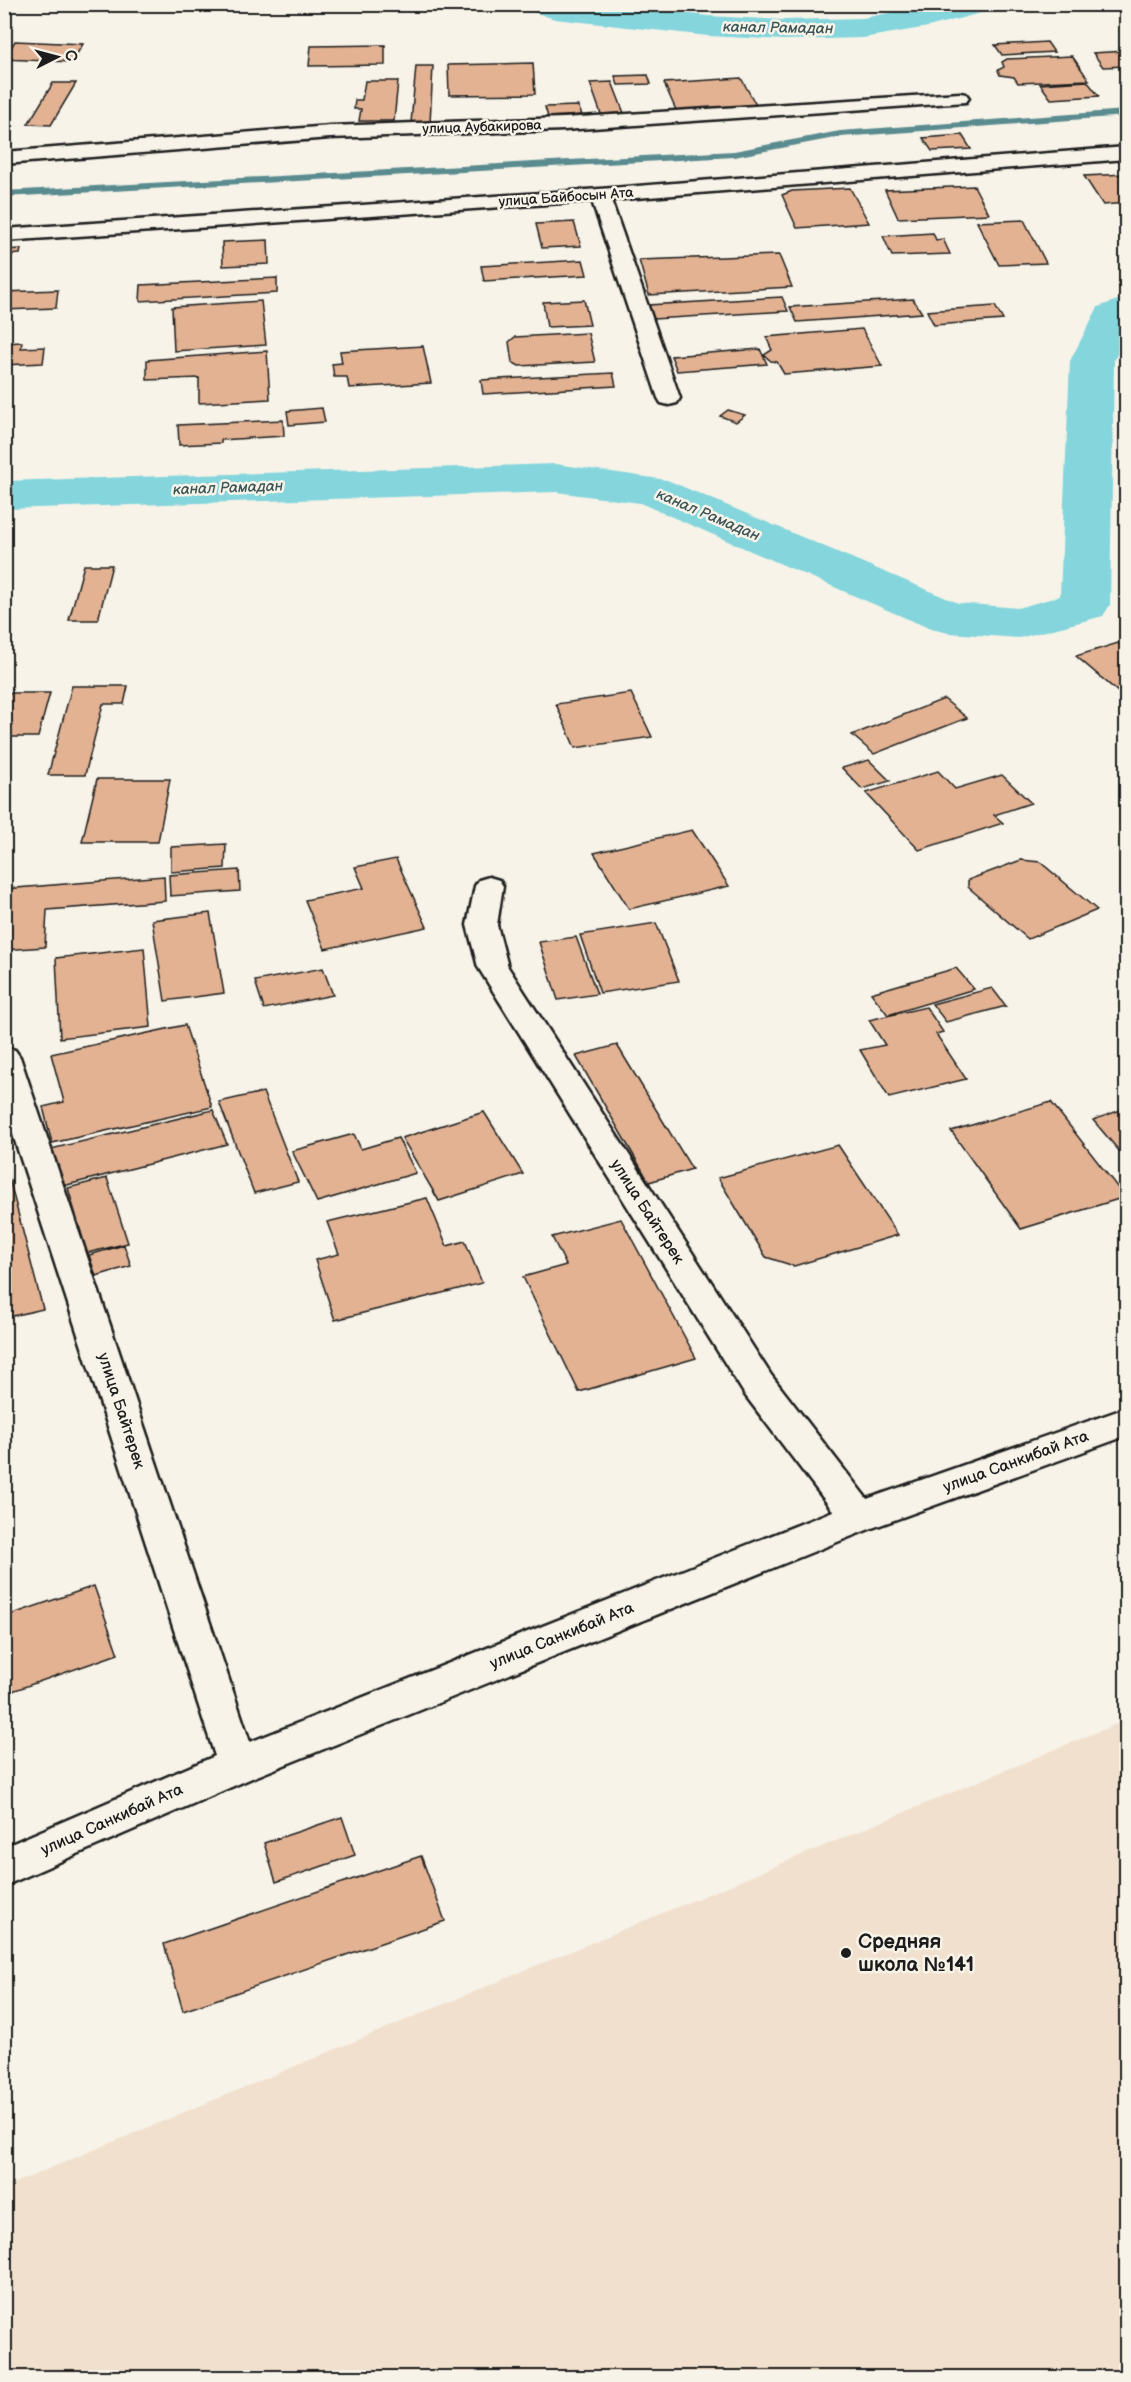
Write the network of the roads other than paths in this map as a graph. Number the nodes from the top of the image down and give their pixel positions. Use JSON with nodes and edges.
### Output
{"nodes":[{"id":1,"x":960,"y":98,"type":"dead end"},
{"id":2,"x":1126,"y":153,"type":"edge"},
{"id":3,"x":4,"y":158,"type":"edge"},
{"id":4,"x":600,"y":195,"type":"junction"},
{"id":5,"x":4,"y":235,"type":"edge"},
{"id":6,"x":669,"y":398,"type":"dead end"},
{"id":7,"x":489,"y":886,"type":"dead end"},
{"id":8,"x":4,"y":1057,"type":"edge"},
{"id":9,"x":1126,"y":1422,"type":"edge"},
{"id":10,"x":859,"y":1517,"type":"junction"},
{"id":11,"x":238,"y":1765,"type":"junction"},
{"id":12,"x":4,"y":1867,"type":"edge"}],
"edges":[{"from":1,"to":3,"type":"street","name":"улица Аубакирова"},
{"from":2,"to":4,"type":"street","name":"улица Байбосын Ата"},
{"from":4,"to":5,"type":"street","name":"улица Байбосын Ата"},
{"from":4,"to":6,"type":"street"},
{"from":7,"to":10,"type":"street","name":"улица Байтерек"},
{"from":8,"to":11,"type":"street","name":"улица Байтерек"},
{"from":9,"to":10,"type":"street","name":"улица Санкибай Ата"},
{"from":10,"to":11,"type":"street","name":"улица Санкибай Ата"},
{"from":11,"to":12,"type":"street","name":"улица Санкибай Ата"}]}
